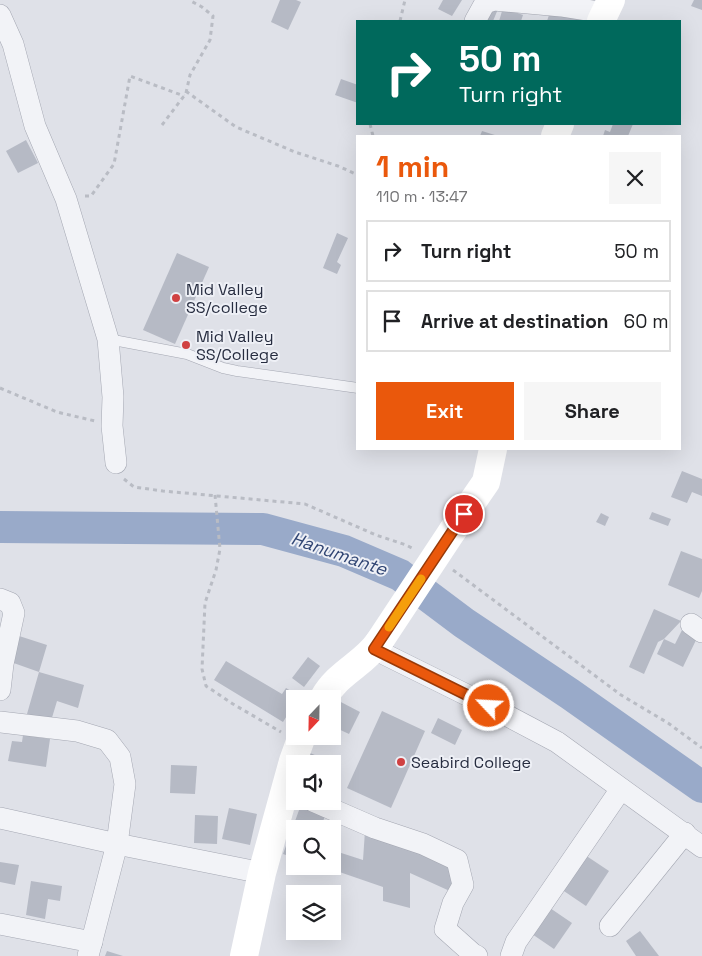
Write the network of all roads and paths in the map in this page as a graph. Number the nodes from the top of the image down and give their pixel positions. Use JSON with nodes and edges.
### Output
{"nodes":[{"id":1,"x":188,"y":0,"type":"edge"},
{"id":2,"x":405,"y":0,"type":"edge"},
{"id":3,"x":605,"y":11,"type":"edge"},
{"id":4,"x":0,"y":15,"type":"edge"},
{"id":5,"x":400,"y":20,"type":"edge"},
{"id":6,"x":476,"y":20,"type":"edge"},
{"id":7,"x":185,"y":95,"type":"junction"},
{"id":8,"x":162,"y":125,"type":"dead end"},
{"id":9,"x":356,"y":174,"type":"edge"},
{"id":10,"x":66,"y":199,"type":"junction"},
{"id":11,"x":108,"y":339,"type":"junction"},
{"id":12,"x":0,"y":388,"type":"edge"},
{"id":13,"x":356,"y":388,"type":"edge"},
{"id":14,"x":112,"y":426,"type":"junction"},
{"id":15,"x":493,"y":450,"type":"edge"},
{"id":16,"x":116,"y":463,"type":"joint"},
{"id":17,"x":215,"y":496,"type":"junction"},
{"id":18,"x":415,"y":549,"type":"dead end"},
{"id":19,"x":448,"y":567,"type":"dead end"},
{"id":20,"x":0,"y":599,"type":"edge"},
{"id":21,"x":377,"y":645,"type":"junction"},
{"id":22,"x":0,"y":690,"type":"edge"},
{"id":23,"x":329,"y":690,"type":"edge"},
{"id":24,"x":0,"y":722,"type":"edge"},
{"id":25,"x":286,"y":733,"type":"edge"},
{"id":26,"x":702,"y":748,"type":"edge"},
{"id":27,"x":621,"y":789,"type":"junction"},
{"id":28,"x":286,"y":803,"type":"edge"},
{"id":29,"x":334,"y":810,"type":"edge"},
{"id":30,"x":0,"y":818,"type":"edge"},
{"id":31,"x":685,"y":833,"type":"junction"},
{"id":32,"x":117,"y":844,"type":"junction"},
{"id":33,"x":702,"y":847,"type":"edge"},
{"id":34,"x":262,"y":873,"type":"junction"},
{"id":35,"x":0,"y":924,"type":"edge"},
{"id":36,"x":610,"y":926,"type":"dead end"},
{"id":37,"x":90,"y":949,"type":"edge"},
{"id":38,"x":244,"y":956,"type":"edge"},
{"id":39,"x":477,"y":956,"type":"edge"},
{"id":40,"x":511,"y":956,"type":"edge"}],
"edges":[{"from":1,"to":7,"type":"path"},
{"from":2,"to":5,"type":"path"},
{"from":3,"to":6,"type":"street"},
{"from":4,"to":10,"type":"street"},
{"from":7,"to":8,"type":"path"},
{"from":7,"to":9,"type":"path"},
{"from":7,"to":10,"type":"path"},
{"from":10,"to":11,"type":"street"},
{"from":11,"to":13,"type":"lane"},
{"from":11,"to":14,"type":"street"},
{"from":12,"to":14,"type":"path"},
{"from":14,"to":16,"type":"street"},
{"from":15,"to":21,"type":"street","bridge":true},
{"from":16,"to":17,"type":"path"},
{"from":17,"to":18,"type":"path"},
{"from":17,"to":25,"type":"path"},
{"from":19,"to":26,"type":"path"},
{"from":20,"to":22,"type":"street"},
{"from":21,"to":23,"type":"street"},
{"from":21,"to":27,"type":"street"},
{"from":24,"to":32,"type":"street"},
{"from":27,"to":31,"type":"street"},
{"from":27,"to":40,"type":"street"},
{"from":28,"to":34,"type":"street"},
{"from":29,"to":39,"type":"street"},
{"from":30,"to":32,"type":"street"},
{"from":31,"to":33,"type":"street"},
{"from":31,"to":36,"type":"street"},
{"from":32,"to":34,"type":"street"},
{"from":32,"to":37,"type":"street"},
{"from":34,"to":38,"type":"street"},
{"from":35,"to":37,"type":"street"}]}
